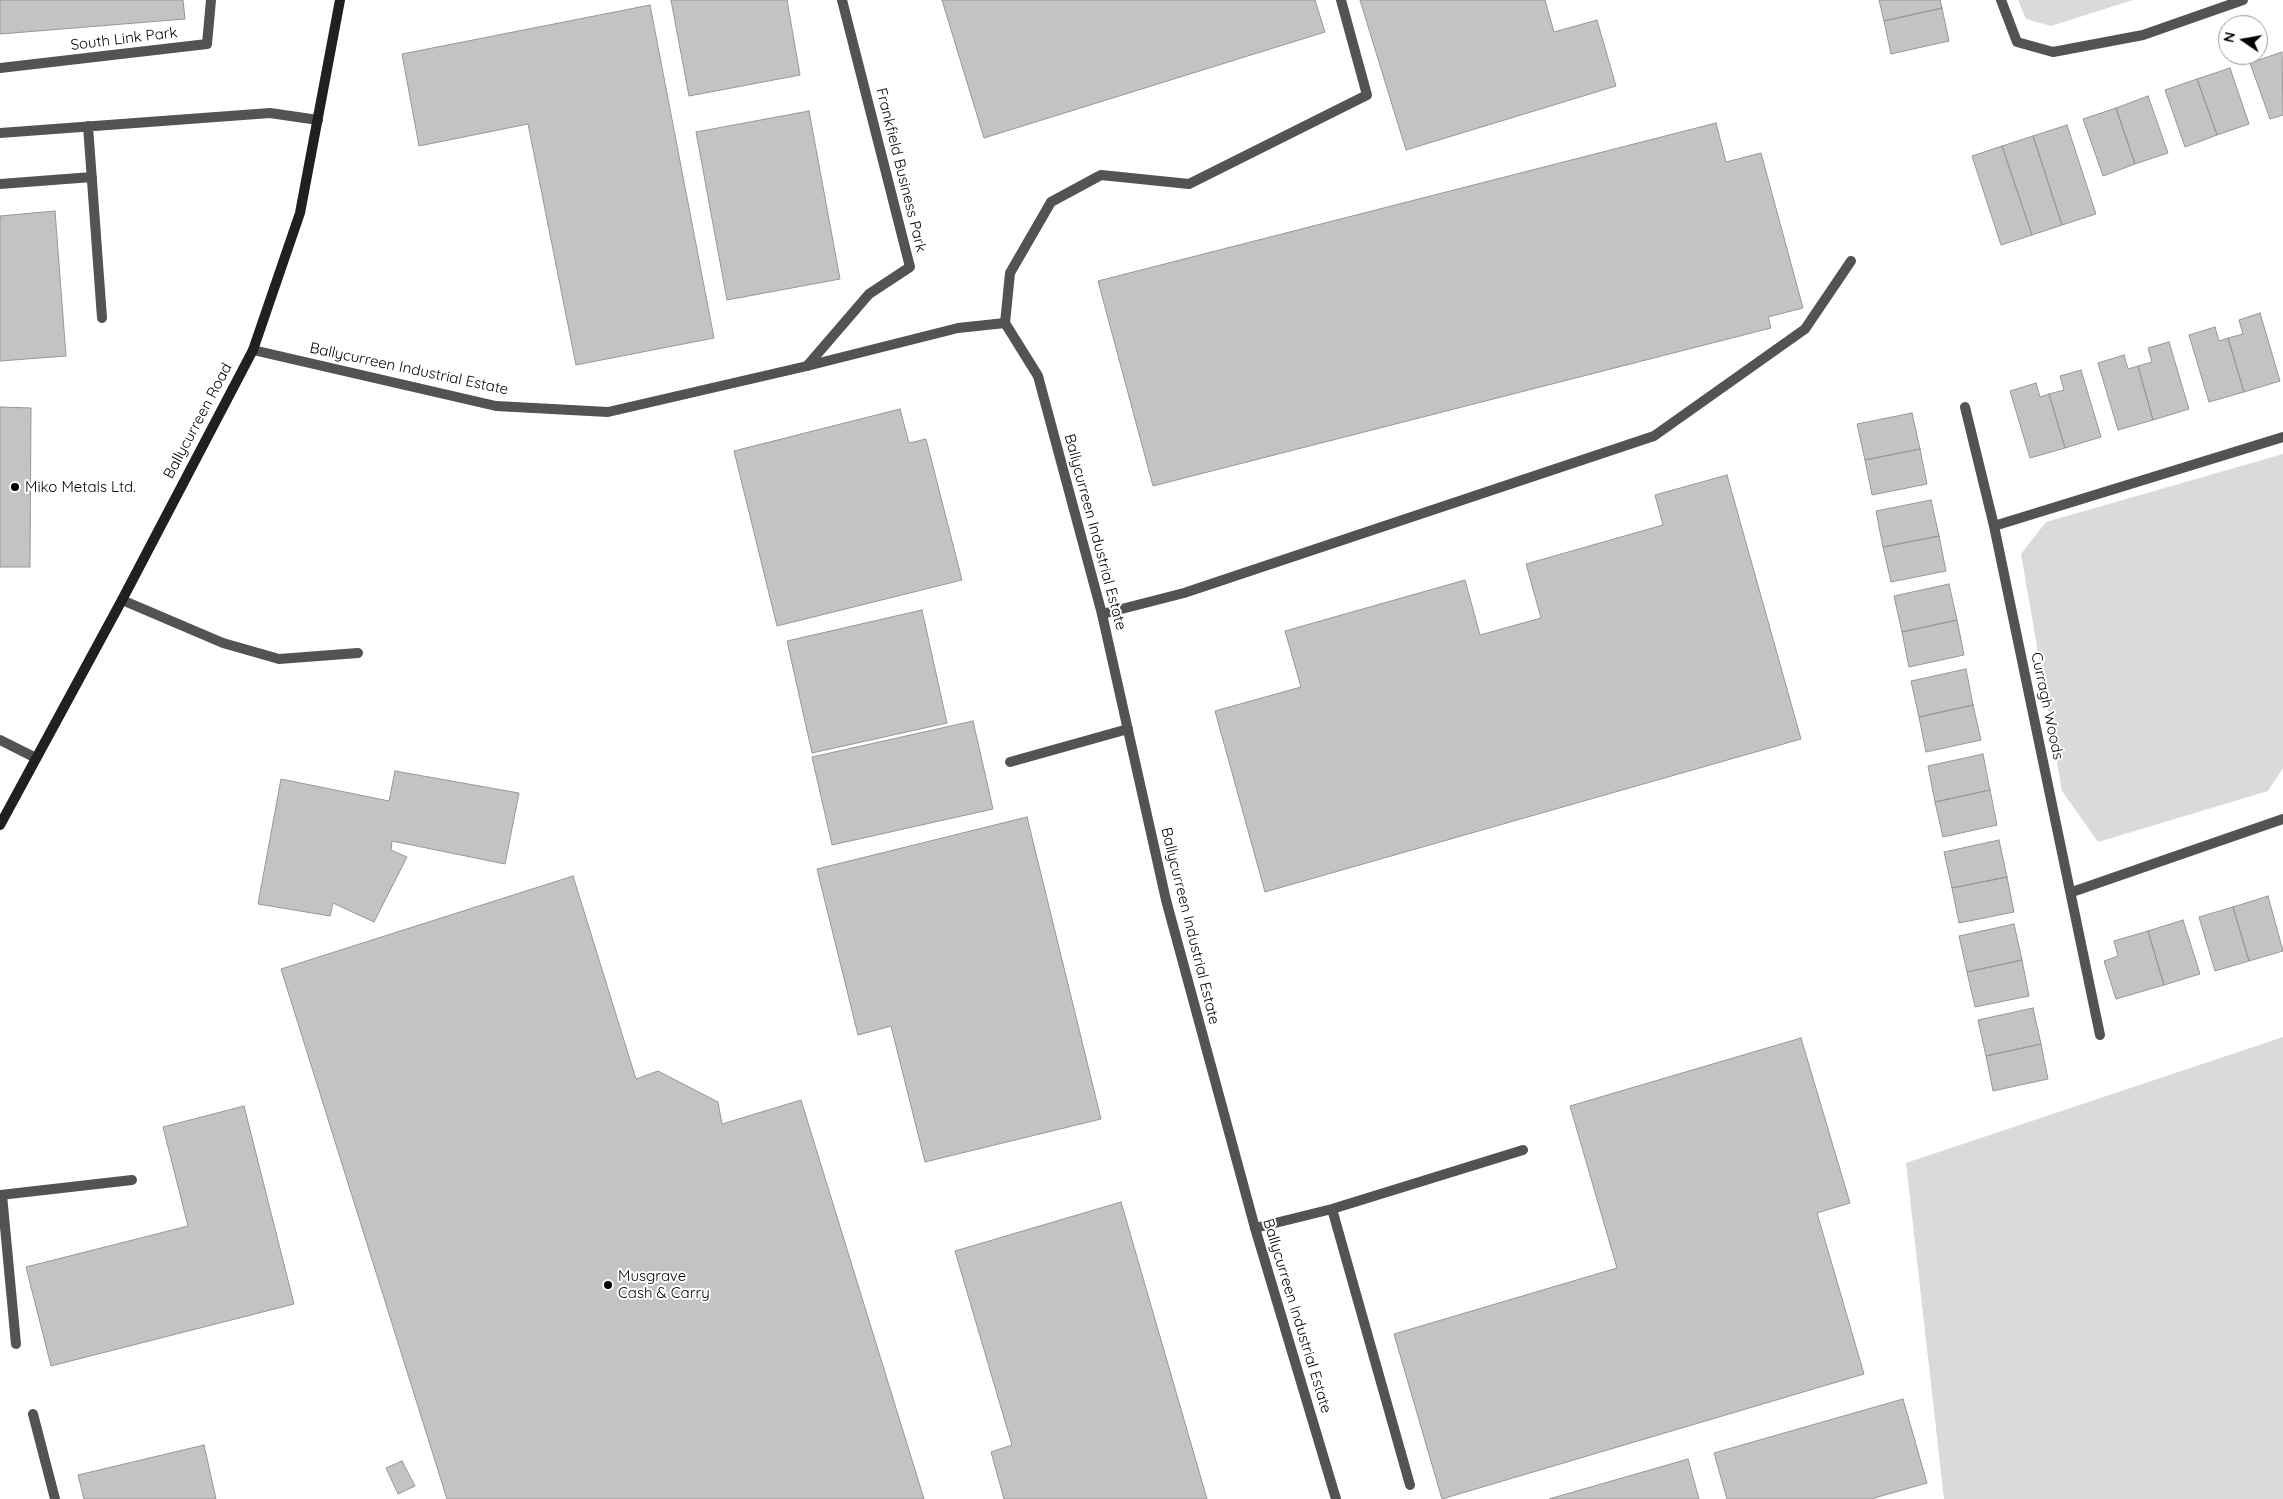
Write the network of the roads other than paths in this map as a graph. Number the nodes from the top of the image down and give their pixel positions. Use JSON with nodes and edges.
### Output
{"nodes":[{"id":1,"x":211,"y":0,"type":"edge"},
{"id":2,"x":340,"y":0,"type":"edge"},
{"id":3,"x":842,"y":0,"type":"edge"},
{"id":4,"x":1341,"y":0,"type":"edge"},
{"id":5,"x":2001,"y":0,"type":"edge"},
{"id":6,"x":2243,"y":0,"type":"edge"},
{"id":7,"x":0,"y":68,"type":"edge"},
{"id":8,"x":318,"y":120,"type":"junction"},
{"id":9,"x":88,"y":126,"type":"junction"},
{"id":10,"x":0,"y":133,"type":"edge"},
{"id":11,"x":92,"y":177,"type":"junction"},
{"id":12,"x":0,"y":184,"type":"edge"},
{"id":13,"x":1851,"y":261,"type":"dead end"},
{"id":14,"x":102,"y":318,"type":"dead end"},
{"id":15,"x":1006,"y":323,"type":"junction"},
{"id":16,"x":253,"y":350,"type":"junction"},
{"id":17,"x":807,"y":366,"type":"junction"},
{"id":18,"x":1965,"y":407,"type":"dead end"},
{"id":19,"x":2283,"y":437,"type":"edge"},
{"id":20,"x":1994,"y":526,"type":"junction"},
{"id":21,"x":122,"y":600,"type":"junction"},
{"id":22,"x":1102,"y":614,"type":"junction"},
{"id":23,"x":358,"y":652,"type":"dead end"},
{"id":24,"x":1128,"y":729,"type":"junction"},
{"id":25,"x":0,"y":740,"type":"edge"},
{"id":26,"x":36,"y":758,"type":"junction"},
{"id":27,"x":1010,"y":762,"type":"dead end"},
{"id":28,"x":2283,"y":820,"type":"edge"},
{"id":29,"x":0,"y":824,"type":"edge"},
{"id":30,"x":2072,"y":892,"type":"junction"},
{"id":31,"x":2100,"y":1035,"type":"dead end"},
{"id":32,"x":1523,"y":1150,"type":"dead end"},
{"id":33,"x":132,"y":1180,"type":"dead end"},
{"id":34,"x":1,"y":1195,"type":"edge"},
{"id":35,"x":1332,"y":1208,"type":"junction"},
{"id":36,"x":1255,"y":1228,"type":"junction"},
{"id":37,"x":16,"y":1344,"type":"dead end"},
{"id":38,"x":33,"y":1414,"type":"dead end"},
{"id":39,"x":1410,"y":1485,"type":"dead end"},
{"id":40,"x":55,"y":1499,"type":"edge"},
{"id":41,"x":1336,"y":1499,"type":"edge"}],
"edges":[{"from":1,"to":7,"type":"street","name":"South Link Park"},
{"from":2,"to":8,"type":"main road","name":"Ballycurreen Road"},
{"from":3,"to":17,"type":"street","name":"Frankfield Business Park"},
{"from":4,"to":15,"type":"street"},
{"from":5,"to":6,"type":"street"},
{"from":8,"to":9,"type":"street"},
{"from":8,"to":16,"type":"main road","name":"Ballycurreen Road"},
{"from":9,"to":10,"type":"street"},
{"from":9,"to":11,"type":"street"},
{"from":11,"to":12,"type":"street"},
{"from":11,"to":14,"type":"street"},
{"from":13,"to":22,"type":"street"},
{"from":15,"to":17,"type":"street","name":"Ballycurreen Industrial Estate"},
{"from":15,"to":22,"type":"street","name":"Ballycurreen Industrial Estate"},
{"from":16,"to":17,"type":"street","name":"Ballycurreen Industrial Estate"},
{"from":16,"to":21,"type":"main road","name":"Ballycurreen Road"},
{"from":18,"to":20,"type":"street","name":"Curragh Woods"},
{"from":19,"to":20,"type":"street"},
{"from":20,"to":30,"type":"street","name":"Curragh Woods"},
{"from":21,"to":23,"type":"street"},
{"from":21,"to":26,"type":"main road","name":"Ballycurreen Road"},
{"from":22,"to":24,"type":"street","name":"Ballycurreen Industrial Estate"},
{"from":24,"to":27,"type":"street"},
{"from":24,"to":36,"type":"street","name":"Ballycurreen Industrial Estate"},
{"from":25,"to":26,"type":"street"},
{"from":26,"to":29,"type":"main road","name":"Ballycurreen Road"},
{"from":28,"to":30,"type":"street"},
{"from":30,"to":31,"type":"street","name":"Curragh Woods"},
{"from":32,"to":35,"type":"street"},
{"from":33,"to":34,"type":"street"},
{"from":34,"to":37,"type":"street"},
{"from":35,"to":36,"type":"street"},
{"from":35,"to":39,"type":"street"},
{"from":36,"to":41,"type":"street","name":"Ballycurreen Industrial Estate"},
{"from":38,"to":40,"type":"street"}]}
